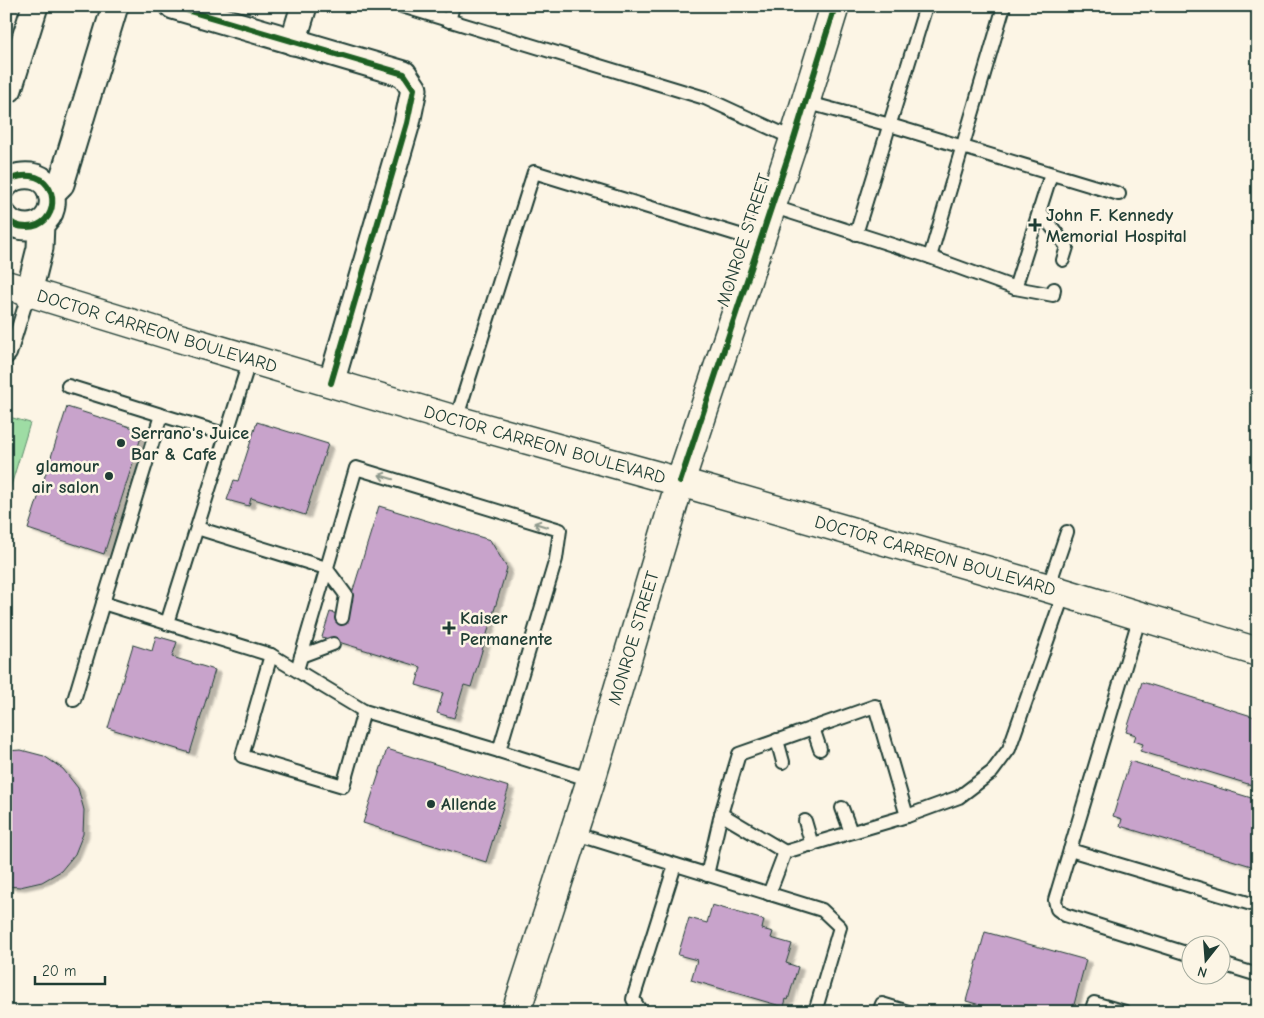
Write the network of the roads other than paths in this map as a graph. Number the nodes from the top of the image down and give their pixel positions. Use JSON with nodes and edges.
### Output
{"nodes":[{"id":1,"x":35,"y":6,"type":"edge"},
{"id":2,"x":115,"y":6,"type":"edge"},
{"id":3,"x":173,"y":6,"type":"edge"},
{"id":4,"x":304,"y":6,"type":"edge"},
{"id":5,"x":402,"y":6,"type":"edge"},
{"id":6,"x":453,"y":6,"type":"edge"},
{"id":7,"x":834,"y":6,"type":"edge"},
{"id":8,"x":926,"y":6,"type":"edge"},
{"id":9,"x":1004,"y":6,"type":"edge"},
{"id":10,"x":449,"y":21,"type":"junction"},
{"id":11,"x":293,"y":42,"type":"junction"},
{"id":12,"x":9,"y":89,"type":"dead end"},
{"id":13,"x":805,"y":102,"type":"junction"},
{"id":14,"x":890,"y":125,"type":"junction"},
{"id":15,"x":794,"y":139,"type":"junction"},
{"id":16,"x":962,"y":147,"type":"junction"},
{"id":17,"x":1051,"y":174,"type":"junction"},
{"id":18,"x":7,"y":182,"type":"edge"},
{"id":19,"x":51,"y":194,"type":"junction"},
{"id":20,"x":1119,"y":194,"type":"dead end"},
{"id":21,"x":771,"y":206,"type":"junction"},
{"id":22,"x":1040,"y":210,"type":"junction"},
{"id":23,"x":6,"y":218,"type":"edge"},
{"id":24,"x":41,"y":224,"type":"junction"},
{"id":25,"x":856,"y":234,"type":"junction"},
{"id":26,"x":759,"y":241,"type":"junction"},
{"id":27,"x":930,"y":257,"type":"junction"},
{"id":28,"x":1063,"y":260,"type":"dead end"},
{"id":29,"x":1014,"y":288,"type":"junction"},
{"id":30,"x":18,"y":289,"type":"edge"},
{"id":31,"x":1054,"y":289,"type":"dead end"},
{"id":32,"x":6,"y":358,"type":"edge"},
{"id":33,"x":250,"y":359,"type":"junction"},
{"id":34,"x":332,"y":383,"type":"junction"},
{"id":35,"x":68,"y":386,"type":"dead end"},
{"id":36,"x":160,"y":415,"type":"junction"},
{"id":37,"x":456,"y":420,"type":"junction"},
{"id":38,"x":226,"y":435,"type":"junction"},
{"id":39,"x":680,"y":482,"type":"junction"},
{"id":40,"x":197,"y":528,"type":"junction"},
{"id":41,"x":1067,"y":532,"type":"dead end"},
{"id":42,"x":326,"y":568,"type":"junction"},
{"id":43,"x":1056,"y":591,"type":"junction"},
{"id":44,"x":103,"y":603,"type":"junction"},
{"id":45,"x":1140,"y":616,"type":"junction"},
{"id":46,"x":342,"y":618,"type":"dead end"},
{"id":47,"x":167,"y":623,"type":"junction"},
{"id":48,"x":333,"y":644,"type":"dead end"},
{"id":49,"x":1258,"y":652,"type":"edge"},
{"id":50,"x":271,"y":655,"type":"junction"},
{"id":51,"x":301,"y":656,"type":"junction"},
{"id":52,"x":297,"y":670,"type":"junction"},
{"id":53,"x":74,"y":700,"type":"dead end"},
{"id":54,"x":364,"y":711,"type":"junction"},
{"id":55,"x":813,"y":728,"type":"junction"},
{"id":56,"x":777,"y":740,"type":"junction"},
{"id":57,"x":820,"y":749,"type":"dead end"},
{"id":58,"x":499,"y":751,"type":"junction"},
{"id":59,"x":783,"y":762,"type":"dead end"},
{"id":60,"x":591,"y":780,"type":"junction"},
{"id":61,"x":842,"y":808,"type":"dead end"},
{"id":62,"x":721,"y":814,"type":"junction"},
{"id":63,"x":908,"y":816,"type":"junction"},
{"id":64,"x":804,"y":821,"type":"dead end"},
{"id":65,"x":851,"y":832,"type":"junction"},
{"id":66,"x":573,"y":833,"type":"junction"},
{"id":67,"x":812,"y":844,"type":"junction"},
{"id":68,"x":1070,"y":850,"type":"junction"},
{"id":69,"x":785,"y":852,"type":"junction"},
{"id":70,"x":674,"y":865,"type":"junction"},
{"id":71,"x":707,"y":875,"type":"junction"},
{"id":72,"x":769,"y":894,"type":"junction"},
{"id":73,"x":1258,"y":906,"type":"edge"},
{"id":74,"x":1182,"y":951,"type":"edge"},
{"id":75,"x":1232,"y":967,"type":"edge"},
{"id":76,"x":1258,"y":975,"type":"edge"},
{"id":77,"x":516,"y":1012,"type":"edge"},
{"id":78,"x":641,"y":1012,"type":"edge"},
{"id":79,"x":815,"y":1012,"type":"edge"},
{"id":80,"x":879,"y":1012,"type":"edge"},
{"id":81,"x":908,"y":1012,"type":"edge"},
{"id":82,"x":1091,"y":1012,"type":"edge"},
{"id":83,"x":1125,"y":1012,"type":"edge"}],
"edges":[{"from":1,"to":12,"type":"street"},
{"from":2,"to":19,"type":"street"},
{"from":3,"to":11,"type":"street"},
{"from":4,"to":11,"type":"street"},
{"from":5,"to":10,"type":"lane"},
{"from":6,"to":10,"type":"lane"},
{"from":7,"to":13,"type":"main road","name":"MONROE STREET"},
{"from":8,"to":14,"type":"lane"},
{"from":9,"to":16,"type":"lane"},
{"from":10,"to":15,"type":"lane"},
{"from":11,"to":34,"type":"street"},
{"from":13,"to":14,"type":"lane"},
{"from":13,"to":15,"type":"main road","name":"MONROE STREET"},
{"from":14,"to":16,"type":"lane"},
{"from":14,"to":25,"type":"lane"},
{"from":15,"to":21,"type":"main road","name":"MONROE STREET"},
{"from":16,"to":17,"type":"lane"},
{"from":16,"to":27,"type":"lane"},
{"from":17,"to":20,"type":"lane"},
{"from":17,"to":22,"type":"lane"},
{"from":18,"to":19,"type":"street"},
{"from":19,"to":24,"type":"street"},
{"from":21,"to":25,"type":"lane"},
{"from":21,"to":26,"type":"main road","name":"MONROE STREET"},
{"from":22,"to":28,"type":"lane"},
{"from":22,"to":29,"type":"lane"},
{"from":23,"to":24,"type":"street"},
{"from":24,"to":30,"type":"street"},
{"from":25,"to":27,"type":"lane"},
{"from":26,"to":37,"type":"lane"},
{"from":26,"to":39,"type":"main road","name":"MONROE STREET"},
{"from":27,"to":29,"type":"lane"},
{"from":29,"to":31,"type":"lane"},
{"from":30,"to":32,"type":"lane"},
{"from":30,"to":33,"type":"main road","name":"DOCTOR CARREON BOULEVARD"},
{"from":33,"to":34,"type":"main road","name":"DOCTOR CARREON BOULEVARD"},
{"from":33,"to":38,"type":"lane"},
{"from":34,"to":37,"type":"main road","name":"DOCTOR CARREON BOULEVARD"},
{"from":35,"to":36,"type":"lane"},
{"from":36,"to":38,"type":"lane"},
{"from":36,"to":44,"type":"lane"},
{"from":37,"to":39,"type":"main road","name":"DOCTOR CARREON BOULEVARD"},
{"from":38,"to":40,"type":"lane"},
{"from":39,"to":43,"type":"main road","name":"DOCTOR CARREON BOULEVARD"},
{"from":39,"to":60,"type":"main road","name":"MONROE STREET"},
{"from":40,"to":42,"type":"lane"},
{"from":40,"to":47,"type":"lane"},
{"from":41,"to":43,"type":"lane"},
{"from":42,"to":46,"type":"lane"},
{"from":42,"to":51,"type":"lane"},
{"from":58,"to":42,"type":"lane","one_way":true},
{"from":43,"to":45,"type":"main road","name":"DOCTOR CARREON BOULEVARD"},
{"from":43,"to":63,"type":"lane"},
{"from":44,"to":47,"type":"lane"},
{"from":44,"to":53,"type":"lane"},
{"from":45,"to":49,"type":"main road","name":"DOCTOR CARREON BOULEVARD"},
{"from":45,"to":68,"type":"lane"},
{"from":47,"to":50,"type":"lane"},
{"from":48,"to":51,"type":"lane"},
{"from":50,"to":52,"type":"lane"},
{"from":50,"to":54,"type":"lane"},
{"from":51,"to":52,"type":"lane"},
{"from":52,"to":54,"type":"lane"},
{"from":54,"to":58,"type":"lane"},
{"from":55,"to":56,"type":"lane"},
{"from":55,"to":57,"type":"lane"},
{"from":55,"to":63,"type":"lane"},
{"from":56,"to":59,"type":"lane"},
{"from":56,"to":62,"type":"lane"},
{"from":58,"to":60,"type":"lane"},
{"from":60,"to":66,"type":"main road","name":"MONROE STREET"},
{"from":61,"to":65,"type":"lane"},
{"from":62,"to":69,"type":"lane"},
{"from":62,"to":71,"type":"lane"},
{"from":63,"to":65,"type":"lane"},
{"from":64,"to":67,"type":"lane"},
{"from":65,"to":67,"type":"lane"},
{"from":66,"to":70,"type":"lane"},
{"from":66,"to":77,"type":"main road","name":"MONROE STREET"},
{"from":67,"to":69,"type":"lane"},
{"from":68,"to":73,"type":"lane"},
{"from":68,"to":74,"type":"lane"},
{"from":69,"to":72,"type":"lane"},
{"from":70,"to":71,"type":"lane"},
{"from":70,"to":78,"type":"lane"},
{"from":71,"to":72,"type":"lane"},
{"from":72,"to":79,"type":"lane"},
{"from":75,"to":76,"type":"lane"},
{"from":80,"to":81,"type":"lane"},
{"from":82,"to":83,"type":"lane"}]}
